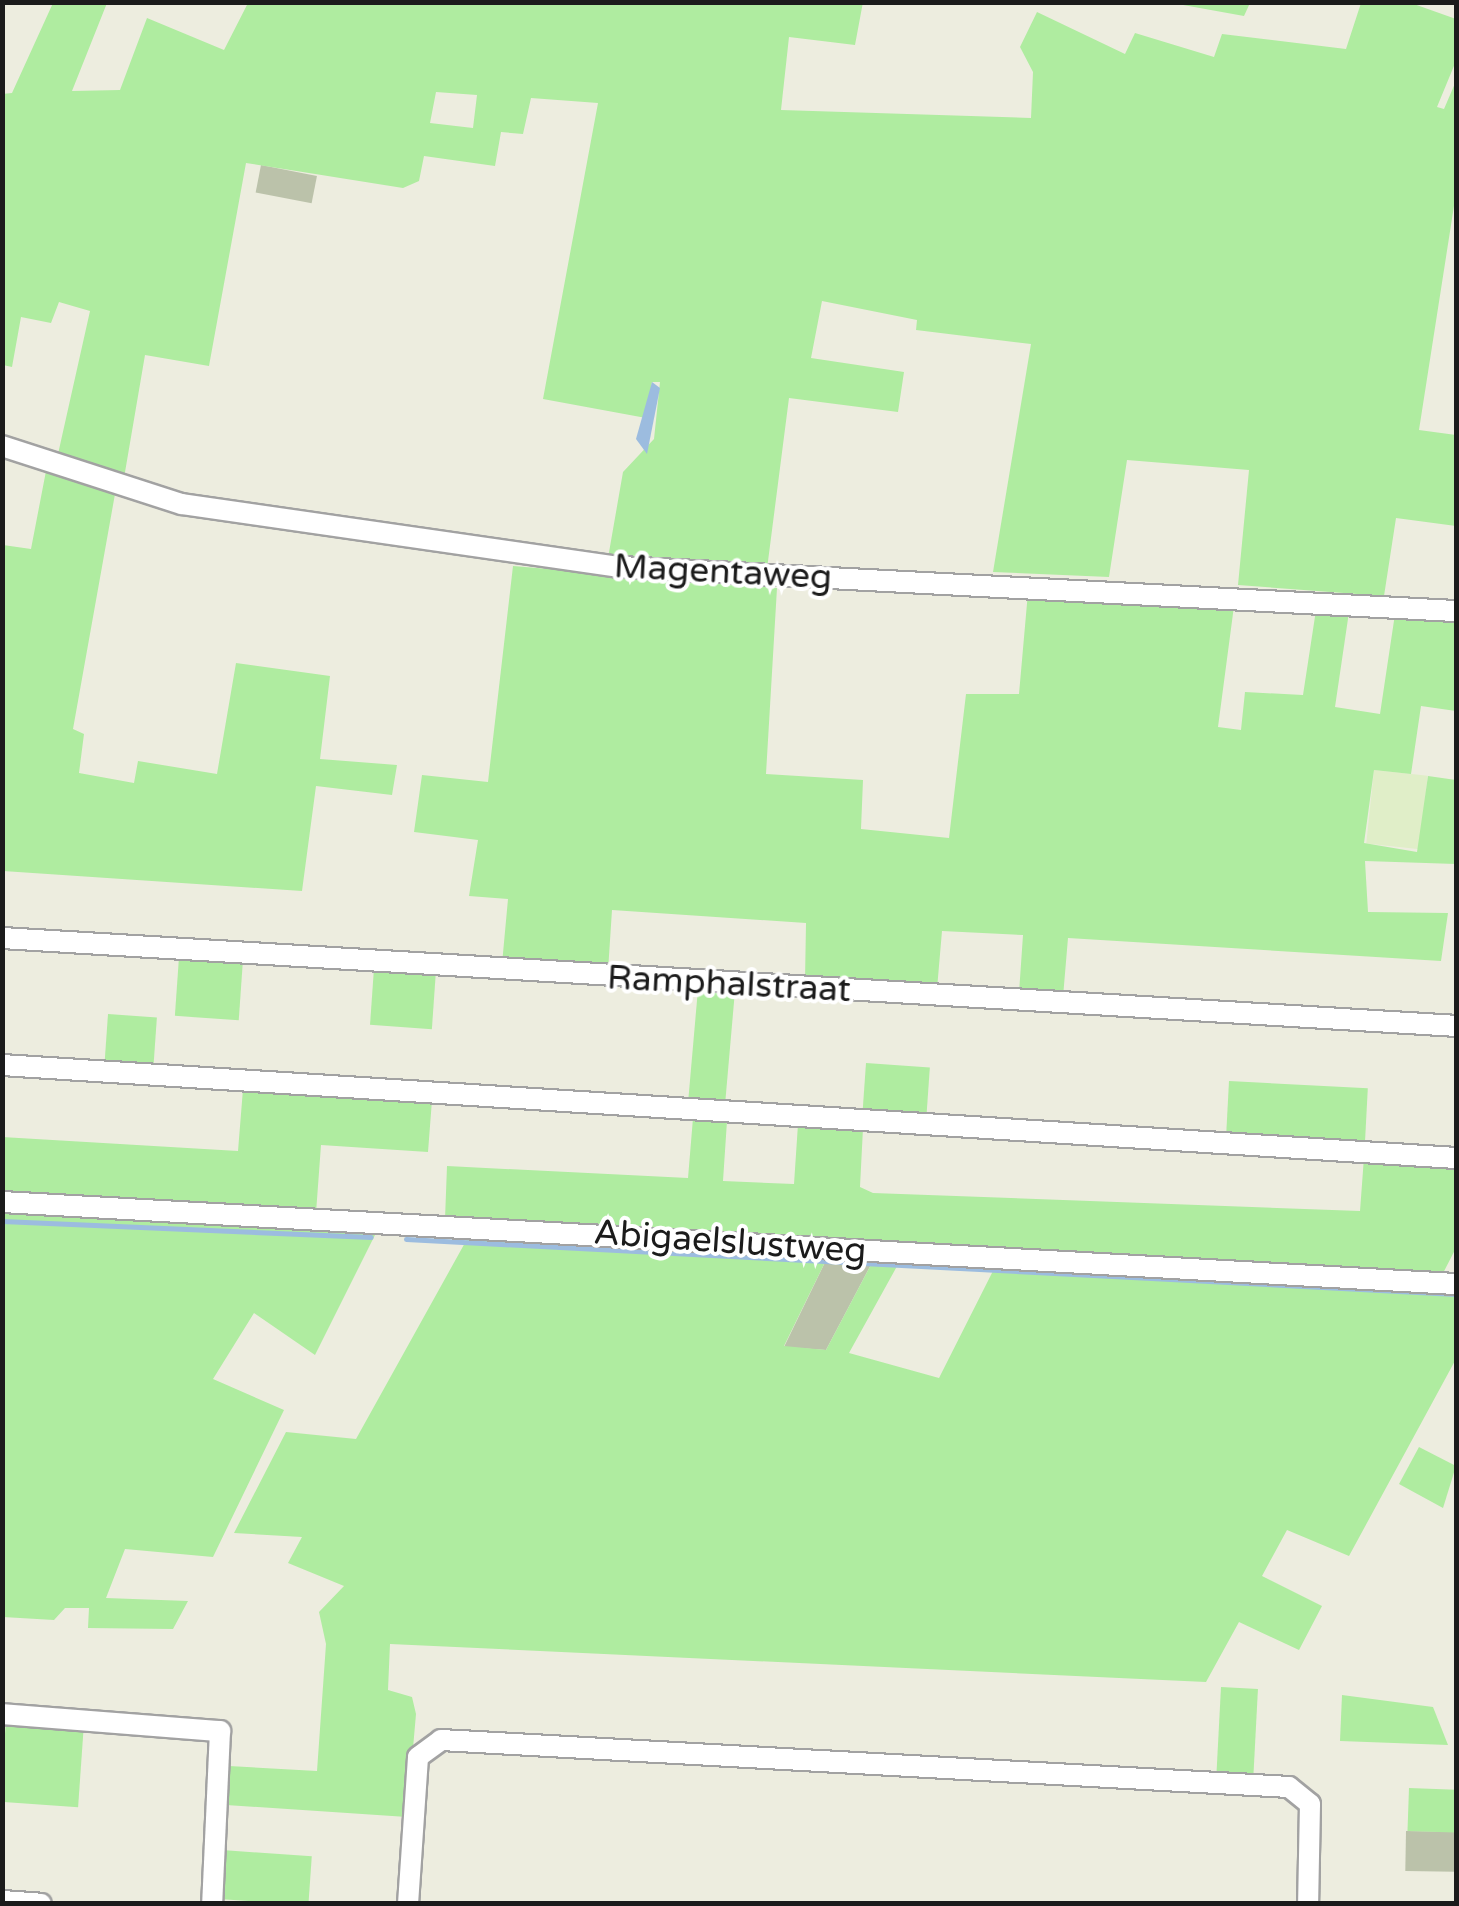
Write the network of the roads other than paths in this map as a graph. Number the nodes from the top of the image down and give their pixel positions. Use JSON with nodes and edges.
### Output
{"nodes":[{"id":1,"x":2,"y":446,"type":"edge"},
{"id":2,"x":1456,"y":611,"type":"edge"},
{"id":3,"x":2,"y":938,"type":"edge"},
{"id":4,"x":1456,"y":1026,"type":"edge"},
{"id":5,"x":2,"y":1066,"type":"edge"},
{"id":6,"x":1456,"y":1158,"type":"edge"},
{"id":7,"x":2,"y":1202,"type":"edge"},
{"id":8,"x":1456,"y":1284,"type":"edge"},
{"id":9,"x":2,"y":1714,"type":"edge"},
{"id":10,"x":2,"y":1901,"type":"edge"},
{"id":11,"x":40,"y":1904,"type":"edge"},
{"id":12,"x":212,"y":1904,"type":"edge"},
{"id":13,"x":408,"y":1904,"type":"edge"},
{"id":14,"x":1308,"y":1904,"type":"edge"}],
"edges":[{"from":1,"to":2,"type":"street","name":"Magentaweg"},
{"from":3,"to":4,"type":"street","name":"Ramphalstraat"},
{"from":5,"to":6,"type":"street"},
{"from":7,"to":8,"type":"street","name":"Abigaelslustweg"},
{"from":9,"to":12,"type":"street"},
{"from":10,"to":11,"type":"street"},
{"from":13,"to":14,"type":"street"}]}
